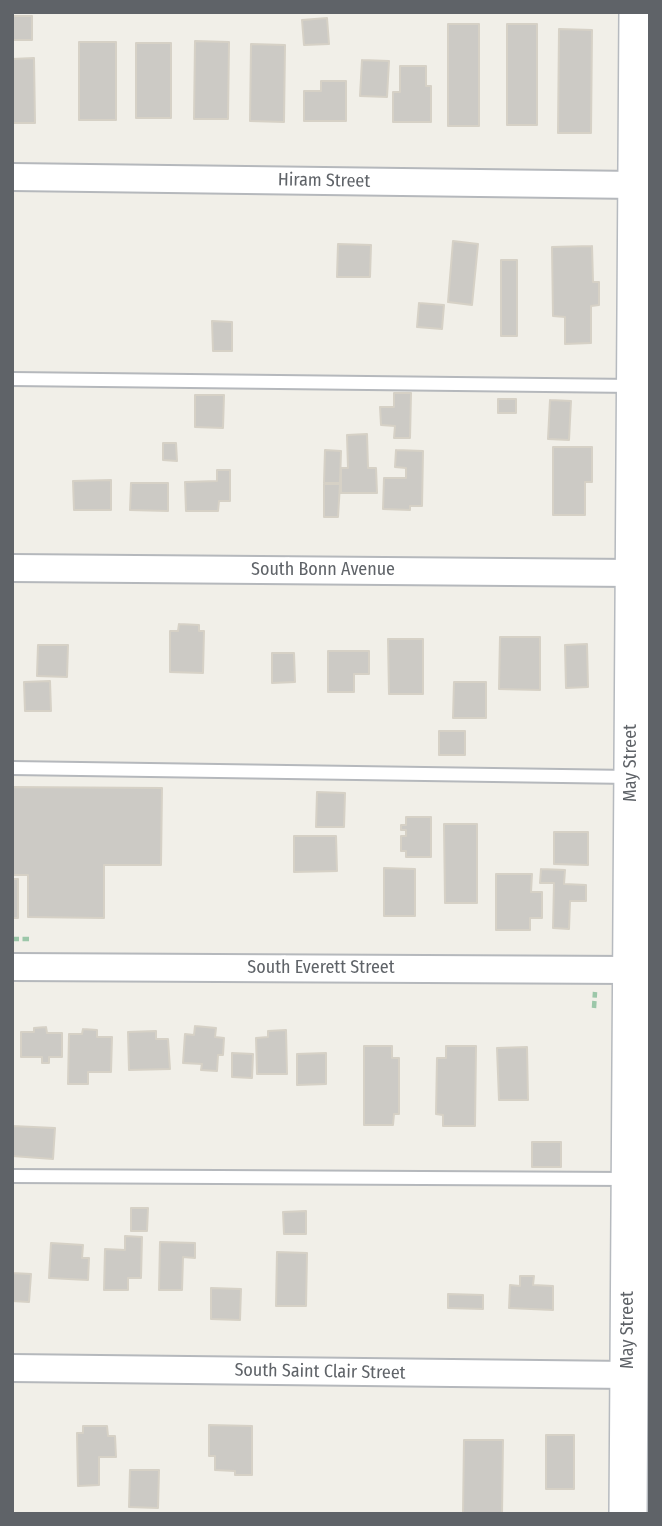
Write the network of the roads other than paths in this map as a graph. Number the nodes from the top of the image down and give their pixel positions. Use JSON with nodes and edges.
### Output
{"nodes":[{"id":1,"x":642,"y":20,"type":"edge"},
{"id":2,"x":12,"y":177,"type":"edge"},
{"id":3,"x":636,"y":185,"type":"junction"},
{"id":4,"x":12,"y":379,"type":"edge"},
{"id":5,"x":635,"y":386,"type":"junction"},
{"id":6,"x":12,"y":568,"type":"edge"},
{"id":7,"x":633,"y":573,"type":"junction"},
{"id":8,"x":641,"y":707,"type":"edge"},
{"id":9,"x":12,"y":768,"type":"edge"},
{"id":10,"x":631,"y":777,"type":"junction"},
{"id":11,"x":12,"y":967,"type":"edge"},
{"id":12,"x":630,"y":970,"type":"junction"},
{"id":13,"x":641,"y":1063,"type":"edge"},
{"id":14,"x":12,"y":1176,"type":"edge"},
{"id":15,"x":629,"y":1179,"type":"junction"},
{"id":16,"x":12,"y":1368,"type":"edge"},
{"id":17,"x":635,"y":1387,"type":"edge"},
{"id":18,"x":628,"y":1514,"type":"edge"}],
"edges":[{"from":1,"to":3,"type":"street","name":"May Street"},
{"from":2,"to":3,"type":"street","name":"Hiram Street"},
{"from":3,"to":5,"type":"street","name":"May Street"},
{"from":4,"to":5,"type":"lane"},
{"from":5,"to":7,"type":"street","name":"May Street"},
{"from":6,"to":7,"type":"street","name":"South Bonn Avenue"},
{"from":7,"to":8,"type":"street","name":"May Street"},
{"from":8,"to":10,"type":"street","name":"May Street"},
{"from":9,"to":10,"type":"lane"},
{"from":10,"to":12,"type":"street","name":"May Street"},
{"from":11,"to":12,"type":"street","name":"South Everett Street"},
{"from":12,"to":13,"type":"street","name":"May Street"},
{"from":13,"to":15,"type":"street","name":"May Street"},
{"from":14,"to":15,"type":"lane"},
{"from":15,"to":17,"type":"street","name":"May Street"},
{"from":16,"to":17,"type":"street","name":"South Saint Clair Street"},
{"from":17,"to":18,"type":"street","name":"May Street"}]}
